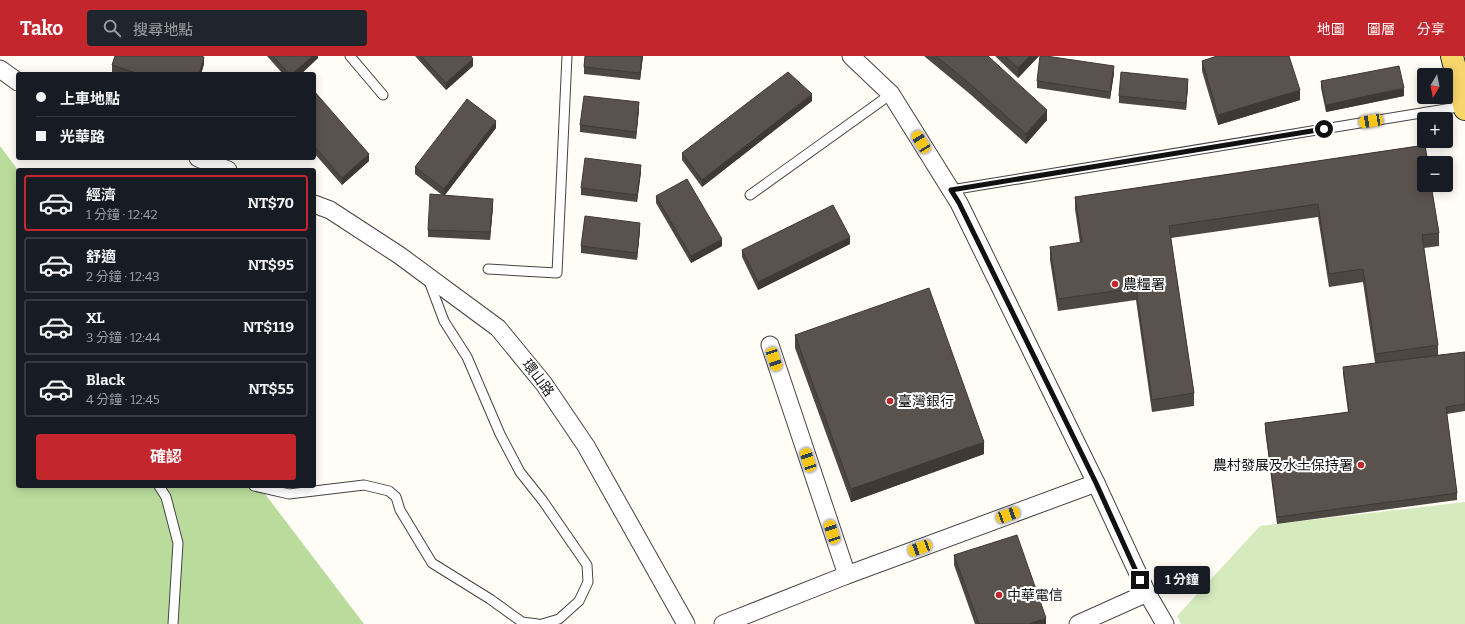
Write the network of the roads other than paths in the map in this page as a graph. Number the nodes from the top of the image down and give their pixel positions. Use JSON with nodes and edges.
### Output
{"nodes":[{"id":1,"x":350,"y":56,"type":"edge"},
{"id":2,"x":567,"y":56,"type":"edge"},
{"id":3,"x":852,"y":56,"type":"edge"},
{"id":4,"x":1452,"y":56,"type":"edge"},
{"id":5,"x":0,"y":69,"type":"edge"},
{"id":6,"x":16,"y":81,"type":"edge"},
{"id":7,"x":383,"y":94,"type":"dead end"},
{"id":8,"x":891,"y":94,"type":"junction"},
{"id":9,"x":1465,"y":107,"type":"edge"},
{"id":10,"x":203,"y":160,"type":"edge"},
{"id":11,"x":223,"y":168,"type":"edge"},
{"id":12,"x":951,"y":190,"type":"junction"},
{"id":13,"x":750,"y":195,"type":"dead end"},
{"id":14,"x":316,"y":205,"type":"edge"},
{"id":15,"x":488,"y":269,"type":"dead end"},
{"id":16,"x":428,"y":275,"type":"junction"},
{"id":17,"x":770,"y":345,"type":"dead end"},
{"id":18,"x":1096,"y":483,"type":"junction"},
{"id":19,"x":160,"y":488,"type":"edge"},
{"id":20,"x":263,"y":488,"type":"edge"},
{"id":21,"x":847,"y":575,"type":"junction"},
{"id":22,"x":1147,"y":594,"type":"junction"},
{"id":23,"x":173,"y":624,"type":"edge"},
{"id":24,"x":538,"y":624,"type":"edge"},
{"id":25,"x":542,"y":624,"type":"edge"},
{"id":26,"x":686,"y":624,"type":"edge"},
{"id":27,"x":723,"y":624,"type":"edge"},
{"id":28,"x":1078,"y":624,"type":"edge"},
{"id":29,"x":1165,"y":624,"type":"edge"}],
"edges":[{"from":1,"to":7,"type":"lane"},
{"from":2,"to":15,"type":"lane"},
{"from":3,"to":8,"type":"street"},
{"from":4,"to":9,"type":"main road"},
{"from":5,"to":6,"type":"street"},
{"from":8,"to":12,"type":"street"},
{"from":8,"to":13,"type":"lane"},
{"from":9,"to":12,"type":"lane"},
{"from":10,"to":11,"type":"street"},
{"from":12,"to":18,"type":"street"},
{"from":14,"to":16,"type":"street","name":"環山路"},
{"from":16,"to":25,"type":"lane"},
{"from":16,"to":26,"type":"street","name":"環山路"},
{"from":17,"to":21,"type":"street"},
{"from":18,"to":21,"type":"street"},
{"from":18,"to":22,"type":"street"},
{"from":19,"to":23,"type":"lane"},
{"from":20,"to":24,"type":"lane"},
{"from":21,"to":27,"type":"street"},
{"from":22,"to":28,"type":"street"},
{"from":22,"to":29,"type":"street"}]}
